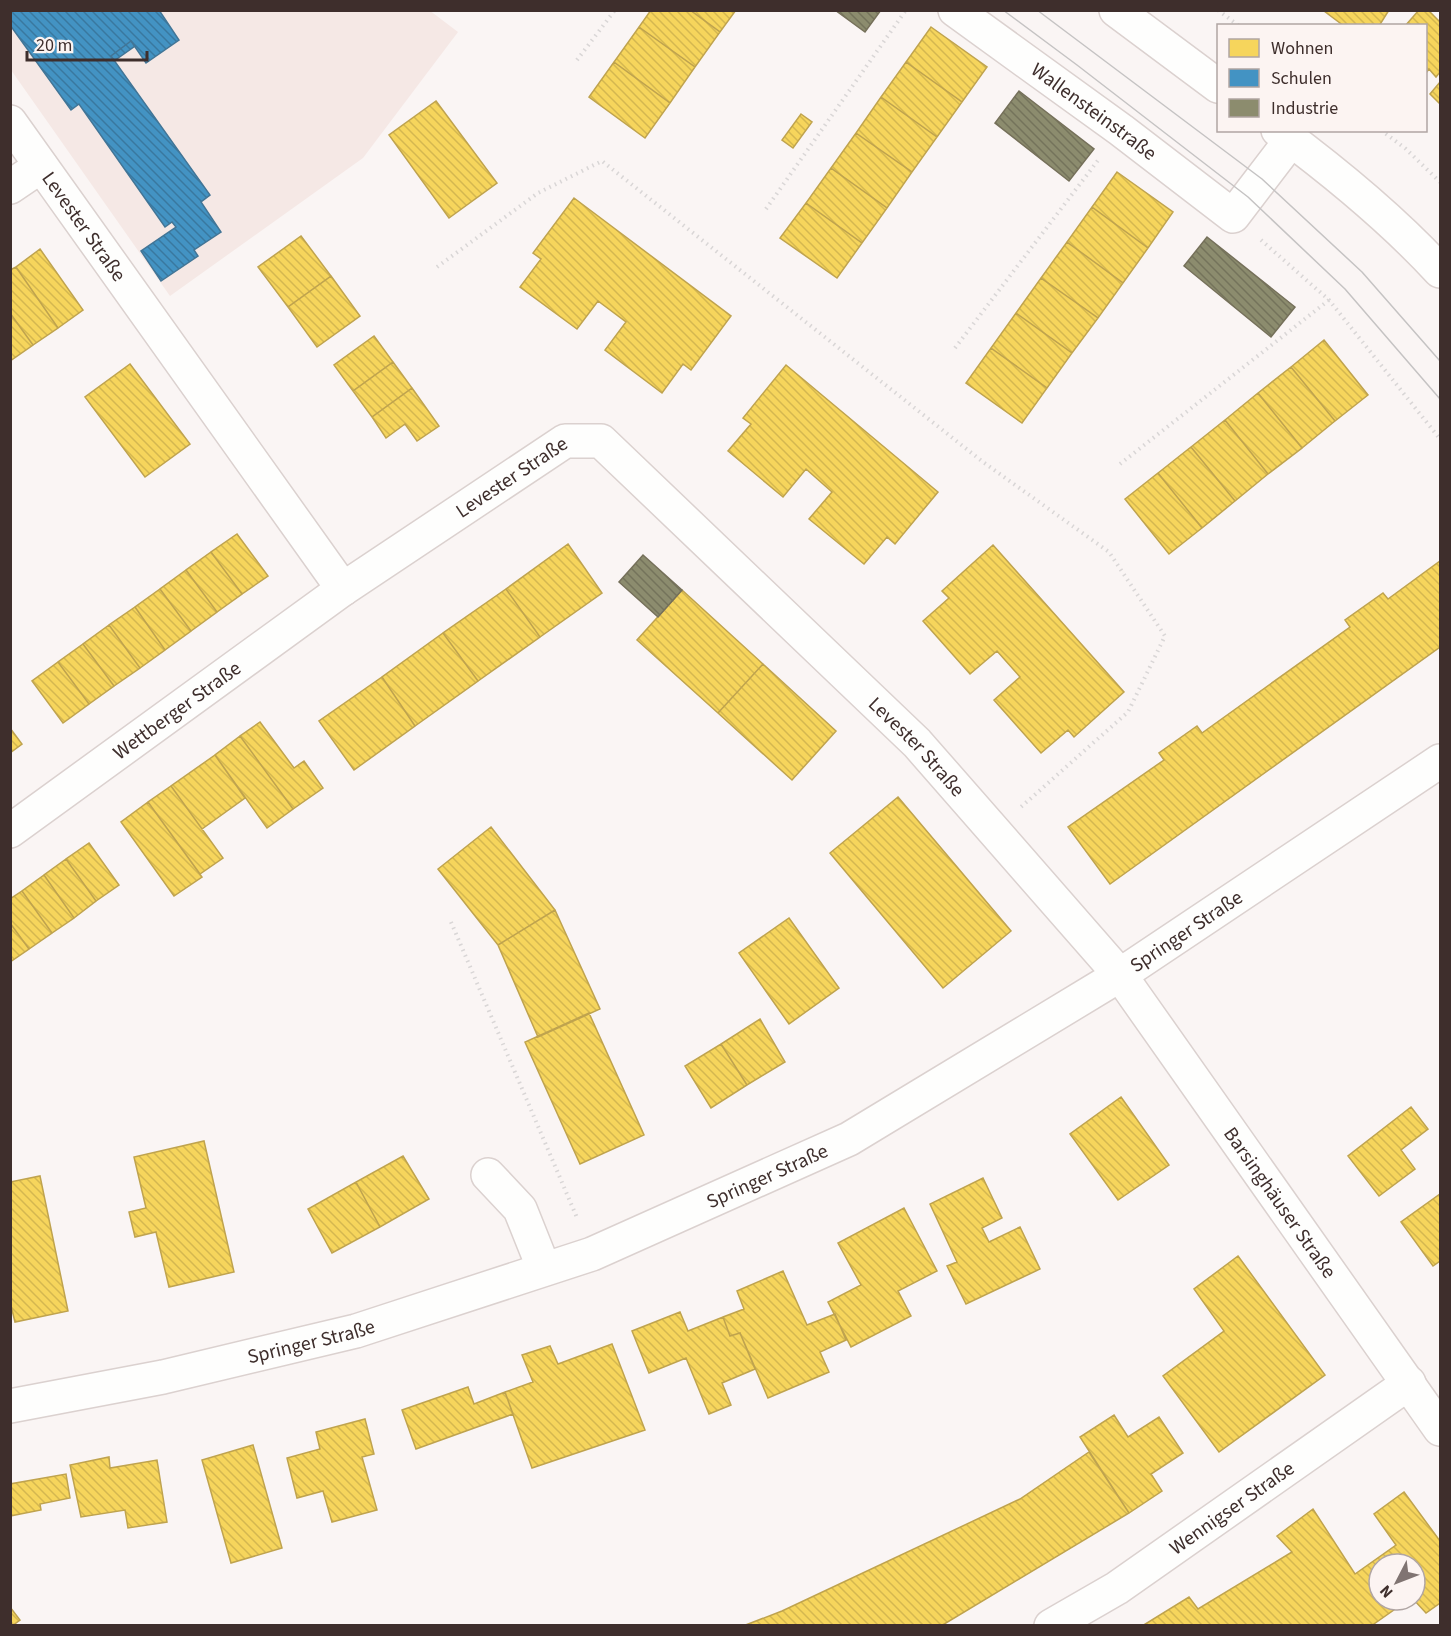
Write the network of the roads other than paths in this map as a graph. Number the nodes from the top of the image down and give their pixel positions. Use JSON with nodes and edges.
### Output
{"nodes":[{"id":1,"x":955,"y":10,"type":"edge"},
{"id":2,"x":1116,"y":10,"type":"edge"},
{"id":3,"x":1217,"y":85,"type":"edge"},
{"id":4,"x":10,"y":122,"type":"edge"},
{"id":5,"x":1285,"y":135,"type":"edge"},
{"id":6,"x":41,"y":166,"type":"junction"},
{"id":7,"x":10,"y":187,"type":"edge"},
{"id":8,"x":1440,"y":271,"type":"edge"},
{"id":9,"x":343,"y":589,"type":"junction"},
{"id":10,"x":1440,"y":761,"type":"edge"},
{"id":11,"x":10,"y":831,"type":"edge"},
{"id":12,"x":1120,"y":975,"type":"junction"},
{"id":13,"x":488,"y":1175,"type":"dead end"},
{"id":14,"x":544,"y":1269,"type":"junction"},
{"id":15,"x":1409,"y":1383,"type":"junction"},
{"id":16,"x":10,"y":1407,"type":"edge"},
{"id":17,"x":1440,"y":1429,"type":"edge"},
{"id":18,"x":1051,"y":1626,"type":"edge"}],
"edges":[{"from":1,"to":5,"type":"street","name":"Wallensteinstraße"},
{"from":2,"to":3,"type":"street"},
{"from":4,"to":6,"type":"street","name":"Levester Straße"},
{"from":5,"to":8,"type":"street"},
{"from":6,"to":7,"type":"street"},
{"from":6,"to":9,"type":"street","name":"Levester Straße"},
{"from":9,"to":11,"type":"street","name":"Wettberger Straße"},
{"from":9,"to":12,"type":"street","name":"Levester Straße"},
{"from":10,"to":12,"type":"street","name":"Springer Straße"},
{"from":12,"to":14,"type":"street","name":"Springer Straße"},
{"from":12,"to":15,"type":"street","name":"Barsinghäuser Straße"},
{"from":13,"to":14,"type":"street"},
{"from":14,"to":16,"type":"street","name":"Springer Straße"},
{"from":15,"to":17,"type":"street","name":"Barsinghäuser Straße"},
{"from":15,"to":18,"type":"street","name":"Wennigser Straße"}]}
